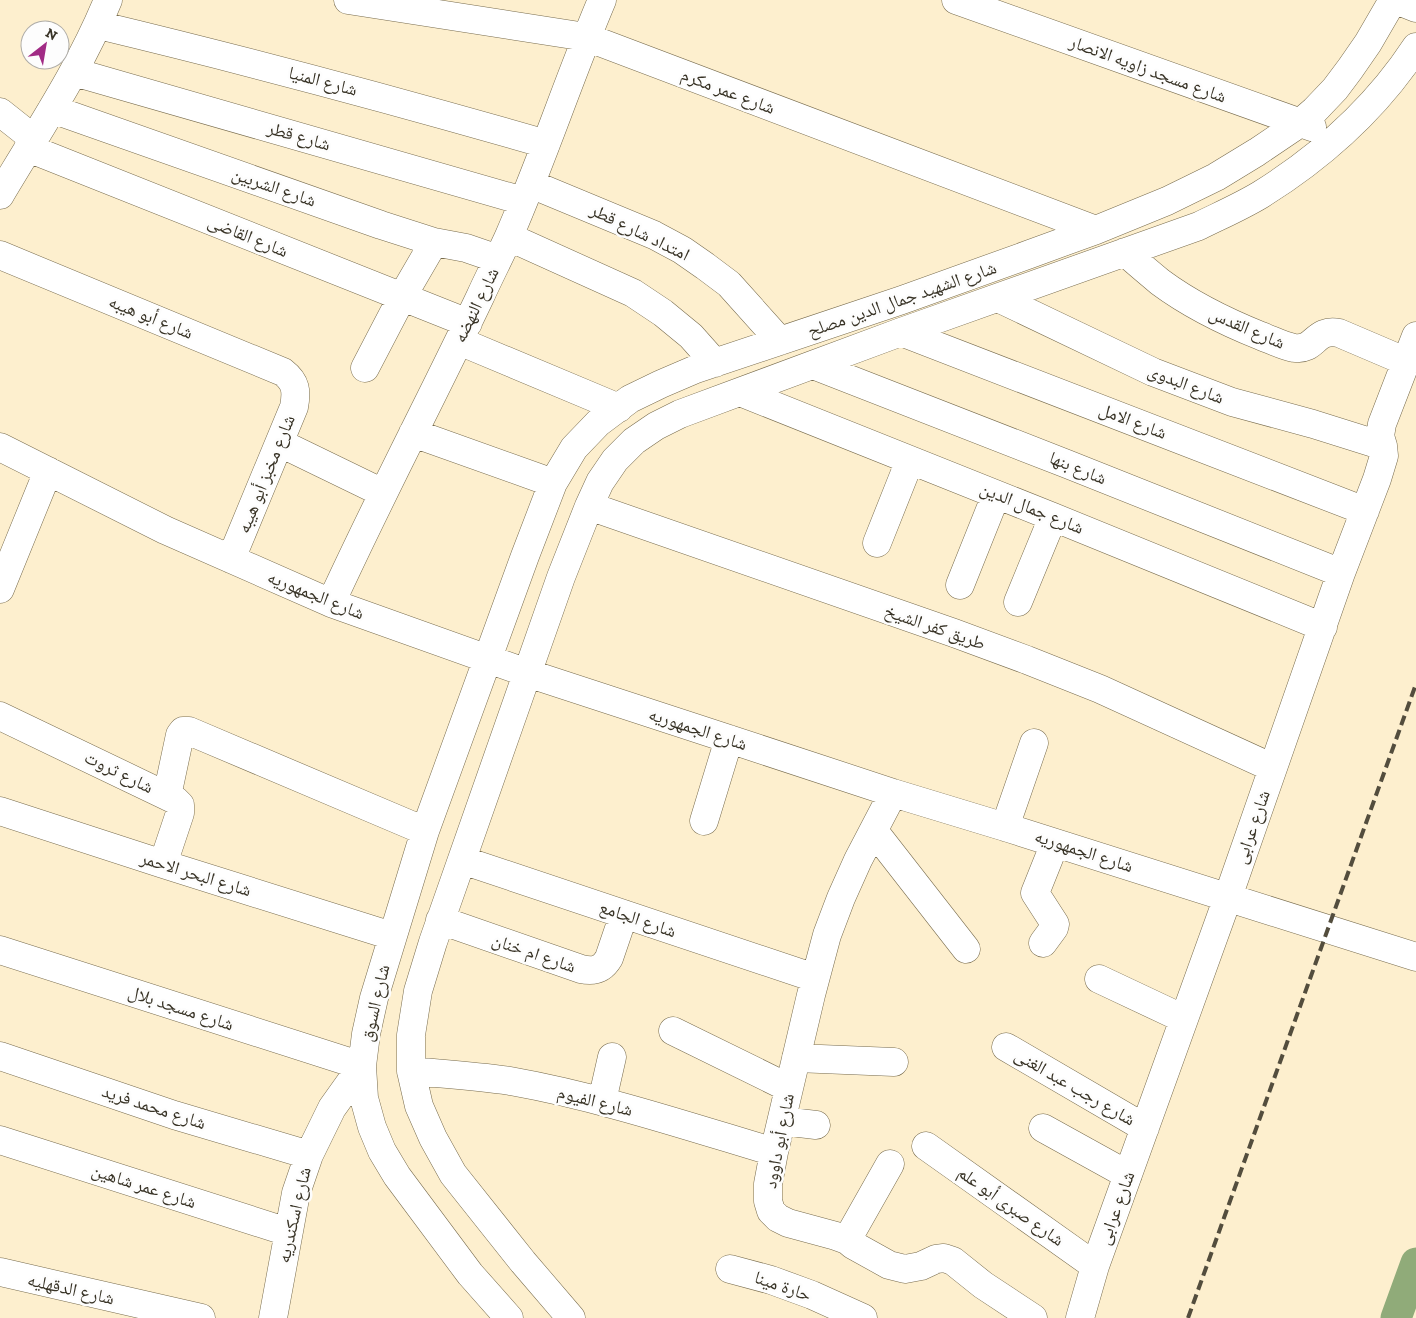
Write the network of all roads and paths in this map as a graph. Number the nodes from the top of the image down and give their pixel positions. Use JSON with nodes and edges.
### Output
{"nodes":[{"id":1,"x":108,"y":0,"type":"edge"},
{"id":2,"x":348,"y":0,"type":"edge"},
{"id":3,"x":602,"y":0,"type":"edge"},
{"id":4,"x":956,"y":0,"type":"edge"},
{"id":5,"x":1395,"y":0,"type":"edge"},
{"id":6,"x":1416,"y":8,"type":"edge"},
{"id":7,"x":98,"y":26,"type":"junction"},
{"id":8,"x":586,"y":37,"type":"junction"},
{"id":9,"x":1416,"y":47,"type":"edge"},
{"id":10,"x":74,"y":72,"type":"junction"},
{"id":11,"x":52,"y":109,"type":"junction"},
{"id":12,"x":0,"y":112,"type":"edge"},
{"id":13,"x":1300,"y":123,"type":"junction"},
{"id":14,"x":1340,"y":135,"type":"junction"},
{"id":15,"x":31,"y":144,"type":"junction"},
{"id":16,"x":546,"y":144,"type":"junction"},
{"id":17,"x":527,"y":192,"type":"junction"},
{"id":18,"x":0,"y":195,"type":"edge"},
{"id":19,"x":1096,"y":230,"type":"junction"},
{"id":20,"x":434,"y":242,"type":"junction"},
{"id":21,"x":503,"y":248,"type":"junction"},
{"id":22,"x":1125,"y":252,"type":"junction"},
{"id":23,"x":0,"y":255,"type":"edge"},
{"id":24,"x":402,"y":297,"type":"junction"},
{"id":25,"x":998,"y":298,"type":"junction"},
{"id":26,"x":463,"y":332,"type":"junction"},
{"id":27,"x":901,"y":332,"type":"junction"},
{"id":28,"x":1416,"y":336,"type":"edge"},
{"id":29,"x":780,"y":341,"type":"junction"},
{"id":30,"x":715,"y":362,"type":"junction"},
{"id":31,"x":1407,"y":362,"type":"junction"},
{"id":32,"x":813,"y":365,"type":"junction"},
{"id":33,"x":365,"y":368,"type":"dead end"},
{"id":34,"x":295,"y":388,"type":"joint"},
{"id":35,"x":740,"y":392,"type":"junction"},
{"id":36,"x":619,"y":408,"type":"junction"},
{"id":37,"x":413,"y":433,"type":"junction"},
{"id":38,"x":280,"y":444,"type":"junction"},
{"id":39,"x":1383,"y":446,"type":"junction"},
{"id":40,"x":0,"y":447,"type":"edge"},
{"id":41,"x":910,"y":460,"type":"junction"},
{"id":42,"x":48,"y":471,"type":"junction"},
{"id":43,"x":553,"y":483,"type":"junction"},
{"id":44,"x":383,"y":493,"type":"junction"},
{"id":45,"x":996,"y":494,"type":"junction"},
{"id":46,"x":589,"y":506,"type":"junction"},
{"id":47,"x":1365,"y":511,"type":"junction"},
{"id":48,"x":1053,"y":517,"type":"junction"},
{"id":49,"x":877,"y":543,"type":"dead end"},
{"id":50,"x":231,"y":559,"type":"junction"},
{"id":51,"x":1341,"y":573,"type":"junction"},
{"id":52,"x":960,"y":585,"type":"dead end"},
{"id":53,"x":0,"y":589,"type":"edge"},
{"id":54,"x":1018,"y":602,"type":"dead end"},
{"id":55,"x":331,"y":603,"type":"junction"},
{"id":56,"x":1323,"y":626,"type":"junction"},
{"id":57,"x":488,"y":659,"type":"junction"},
{"id":58,"x":527,"y":673,"type":"junction"},
{"id":59,"x":0,"y":716,"type":"edge"},
{"id":60,"x":729,"y":739,"type":"junction"},
{"id":61,"x":1034,"y":743,"type":"dead end"},
{"id":62,"x":1273,"y":768,"type":"junction"},
{"id":63,"x":893,"y":793,"type":"junction"},
{"id":64,"x":167,"y":796,"type":"junction"},
{"id":65,"x":0,"y":811,"type":"edge"},
{"id":66,"x":704,"y":821,"type":"dead end"},
{"id":67,"x":1005,"y":826,"type":"junction"},
{"id":68,"x":425,"y":831,"type":"junction"},
{"id":69,"x":874,"y":831,"type":"junction"},
{"id":70,"x":1055,"y":843,"type":"junction"},
{"id":71,"x":462,"y":860,"type":"junction"},
{"id":72,"x":163,"y":864,"type":"junction"},
{"id":73,"x":1228,"y":897,"type":"junction"},
{"id":74,"x":624,"y":914,"type":"junction"},
{"id":75,"x":440,"y":920,"type":"junction"},
{"id":76,"x":392,"y":936,"type":"junction"},
{"id":77,"x":1043,"y":943,"type":"dead end"},
{"id":78,"x":0,"y":950,"type":"edge"},
{"id":79,"x":966,"y":950,"type":"dead end"},
{"id":80,"x":1416,"y":957,"type":"edge"},
{"id":81,"x":815,"y":978,"type":"junction"},
{"id":82,"x":1099,"y":980,"type":"dead end"},
{"id":83,"x":1184,"y":1019,"type":"junction"},
{"id":84,"x":672,"y":1031,"type":"dead end"},
{"id":85,"x":1006,"y":1046,"type":"dead end"},
{"id":86,"x":0,"y":1056,"type":"edge"},
{"id":87,"x":612,"y":1057,"type":"dead end"},
{"id":88,"x":796,"y":1058,"type":"junction"},
{"id":89,"x":894,"y":1062,"type":"dead end"},
{"id":90,"x":362,"y":1066,"type":"junction"},
{"id":91,"x":411,"y":1071,"type":"junction"},
{"id":92,"x":789,"y":1088,"type":"junction"},
{"id":93,"x":602,"y":1101,"type":"junction"},
{"id":94,"x":782,"y":1121,"type":"junction"},
{"id":95,"x":816,"y":1125,"type":"dead end"},
{"id":96,"x":1043,"y":1128,"type":"dead end"},
{"id":97,"x":1145,"y":1128,"type":"junction"},
{"id":98,"x":0,"y":1140,"type":"edge"},
{"id":99,"x":926,"y":1146,"type":"dead end"},
{"id":100,"x":774,"y":1152,"type":"junction"},
{"id":101,"x":309,"y":1155,"type":"junction"},
{"id":102,"x":890,"y":1164,"type":"dead end"},
{"id":103,"x":1128,"y":1175,"type":"junction"},
{"id":104,"x":288,"y":1232,"type":"junction"},
{"id":105,"x":847,"y":1240,"type":"junction"},
{"id":106,"x":1096,"y":1266,"type":"junction"},
{"id":107,"x":730,"y":1269,"type":"dead end"},
{"id":108,"x":0,"y":1272,"type":"edge"},
{"id":109,"x":124,"y":1310,"type":"edge"},
{"id":110,"x":200,"y":1318,"type":"edge"},
{"id":111,"x":273,"y":1318,"type":"edge"},
{"id":112,"x":509,"y":1318,"type":"edge"},
{"id":113,"x":571,"y":1318,"type":"edge"},
{"id":114,"x":864,"y":1318,"type":"edge"},
{"id":115,"x":1034,"y":1318,"type":"edge"},
{"id":116,"x":1080,"y":1318,"type":"edge"}],
"edges":[{"from":1,"to":7,"type":"street"},
{"from":2,"to":8,"type":"street","name":"شارع عمر مكرم"},
{"from":3,"to":8,"type":"street","name":"شارع النهضه"},
{"from":4,"to":13,"type":"street","name":"شارع مسجد زاويه الانصار"},
{"from":5,"to":6,"type":"street"},
{"from":5,"to":13,"type":"street","name":"شارع الشهيد جمال الدين مصلح"},
{"from":7,"to":10,"type":"street"},
{"from":7,"to":16,"type":"street","name":"شارع المنيا"},
{"from":8,"to":16,"type":"street","name":"شارع النهضه"},
{"from":8,"to":19,"type":"street","name":"شارع عمر مكرم"},
{"from":9,"to":14,"type":"street","name":"شارع الشهيد جمال الدين مصلح"},
{"from":10,"to":11,"type":"street"},
{"from":10,"to":17,"type":"street","name":"شارع قطر"},
{"from":11,"to":15,"type":"street"},
{"from":11,"to":20,"type":"street","name":"شارع الشربين"},
{"from":12,"to":15,"type":"street","name":"شارع القاضى"},
{"from":13,"to":14,"type":"street","name":"شارع مسجد زاويه الانصار"},
{"from":13,"to":19,"type":"street","name":"شارع الشهيد جمال الدين مصلح"},
{"from":14,"to":22,"type":"street","name":"شارع الشهيد جمال الدين مصلح"},
{"from":15,"to":18,"type":"street"},
{"from":15,"to":24,"type":"street","name":"شارع القاضى"},
{"from":16,"to":17,"type":"street","name":"شارع النهضه"},
{"from":17,"to":21,"type":"street","name":"شارع النهضه"},
{"from":17,"to":29,"type":"street","name":"امتداد شارع قطر"},
{"from":19,"to":29,"type":"street","name":"شارع الشهيد جمال الدين مصلح"},
{"from":20,"to":21,"type":"street","name":"شارع الشربين"},
{"from":20,"to":24,"type":"street"},
{"from":21,"to":26,"type":"street","name":"شارع النهضه"},
{"from":21,"to":30,"type":"street","name":"شارع الشربين"},
{"from":22,"to":25,"type":"street","name":"شارع الشهيد جمال الدين مصلح"},
{"from":22,"to":31,"type":"street","name":"شارع القدس"},
{"from":23,"to":34,"type":"street","name":"شارع أبو هيبه"},
{"from":24,"to":26,"type":"street","name":"شارع القاضى"},
{"from":24,"to":33,"type":"street"},
{"from":25,"to":27,"type":"street","name":"شارع الشهيد جمال الدين مصلح"},
{"from":25,"to":39,"type":"street","name":"شارع البدوى"},
{"from":26,"to":36,"type":"street","name":"شارع القاضى"},
{"from":26,"to":37,"type":"street","name":"شارع النهضه"},
{"from":27,"to":32,"type":"street","name":"شارع الشهيد جمال الدين مصلح"},
{"from":27,"to":47,"type":"street","name":"شارع الامل"},
{"from":28,"to":31,"type":"street","name":"شارع عرابى"},
{"from":29,"to":30,"type":"street","name":"شارع الشهيد جمال الدين مصلح"},
{"from":30,"to":36,"type":"street","name":"شارع الشهيد جمال الدين مصلح"},
{"from":31,"to":39,"type":"street","name":"شارع عرابى"},
{"from":32,"to":35,"type":"street","name":"شارع الشهيد جمال الدين مصلح"},
{"from":32,"to":51,"type":"street","name":"شارع بنها"},
{"from":34,"to":38,"type":"street","name":"شارع مخبز أبو هيبه"},
{"from":35,"to":41,"type":"street","name":"شارع جمال الدين"},
{"from":35,"to":46,"type":"street","name":"شارع الشهيد جمال الدين مصلح"},
{"from":36,"to":43,"type":"street","name":"شارع الشهيد جمال الدين مصلح"},
{"from":37,"to":43,"type":"street"},
{"from":37,"to":44,"type":"street","name":"شارع النهضه"},
{"from":38,"to":44,"type":"street"},
{"from":38,"to":50,"type":"street","name":"شارع مخبز أبو هيبه"},
{"from":39,"to":47,"type":"street","name":"شارع عرابى"},
{"from":40,"to":42,"type":"street","name":"شارع الجمهوريه"},
{"from":41,"to":45,"type":"street","name":"شارع جمال الدين"},
{"from":41,"to":49,"type":"street"},
{"from":42,"to":50,"type":"street","name":"شارع الجمهوريه"},
{"from":42,"to":53,"type":"street"},
{"from":43,"to":57,"type":"street","name":"شارع الشهيد جمال الدين مصلح"},
{"from":44,"to":55,"type":"street","name":"شارع النهضه"},
{"from":45,"to":48,"type":"street","name":"شارع جمال الدين"},
{"from":45,"to":52,"type":"street"},
{"from":46,"to":58,"type":"street","name":"شارع الشهيد جمال الدين مصلح"},
{"from":46,"to":62,"type":"street","name":"طريق كفر الشيخ"},
{"from":47,"to":51,"type":"street","name":"شارع عرابى"},
{"from":48,"to":54,"type":"street"},
{"from":48,"to":56,"type":"street","name":"شارع جمال الدين"},
{"from":50,"to":55,"type":"street","name":"شارع الجمهوريه"},
{"from":51,"to":56,"type":"street","name":"شارع عرابى"},
{"from":55,"to":57,"type":"street","name":"شارع الجمهوريه"},
{"from":56,"to":62,"type":"street","name":"شارع عرابى"},
{"from":57,"to":58,"type":"street","name":"شارع الجمهوريه"},
{"from":57,"to":68,"type":"street","name":"شارع السوق"},
{"from":58,"to":60,"type":"street","name":"شارع الجمهوريه"},
{"from":58,"to":71,"type":"street"},
{"from":59,"to":64,"type":"street","name":"شارع ثروت"},
{"from":60,"to":63,"type":"street","name":"شارع الجمهوريه"},
{"from":60,"to":66,"type":"street"},
{"from":61,"to":67,"type":"street"},
{"from":62,"to":73,"type":"street","name":"شارع عرابى"},
{"from":63,"to":67,"type":"street","name":"شارع الجمهوريه"},
{"from":63,"to":69,"type":"street","name":"شارع أبو داوود"},
{"from":64,"to":68,"type":"street"},
{"from":64,"to":72,"type":"street","name":"شارع ثروت"},
{"from":65,"to":72,"type":"street","name":"شارع البحر الاحمر"},
{"from":67,"to":70,"type":"street","name":"شارع الجمهوريه"},
{"from":68,"to":76,"type":"street","name":"شارع السوق"},
{"from":69,"to":79,"type":"street"},
{"from":69,"to":81,"type":"street","name":"شارع أبو داوود"},
{"from":70,"to":73,"type":"street","name":"شارع الجمهوريه"},
{"from":70,"to":77,"type":"street"},
{"from":71,"to":74,"type":"street","name":"شارع الجامع"},
{"from":71,"to":75,"type":"street"},
{"from":72,"to":76,"type":"street","name":"شارع البحر الاحمر"},
{"from":73,"to":80,"type":"street","name":"شارع الجمهوريه"},
{"from":73,"to":83,"type":"street","name":"شارع عرابى"},
{"from":74,"to":75,"type":"street","name":"شارع ام خنان"},
{"from":74,"to":81,"type":"street","name":"شارع الجامع"},
{"from":75,"to":91,"type":"street"},
{"from":76,"to":90,"type":"street","name":"شارع السوق"},
{"from":78,"to":90,"type":"street","name":"شارع مسجد بلال"},
{"from":81,"to":88,"type":"street","name":"شارع أبو داوود"},
{"from":82,"to":83,"type":"street"},
{"from":83,"to":97,"type":"street","name":"شارع عرابى"},
{"from":84,"to":92,"type":"street"},
{"from":85,"to":97,"type":"street","name":"شارع رجب عبد الغنى"},
{"from":86,"to":101,"type":"street","name":"شارع محمد فريد"},
{"from":87,"to":93,"type":"street"},
{"from":88,"to":89,"type":"street"},
{"from":88,"to":92,"type":"street","name":"شارع أبو داوود"},
{"from":90,"to":101,"type":"street","name":"شارع اسكندريه"},
{"from":90,"to":112,"type":"street","name":"شارع السوق"},
{"from":91,"to":93,"type":"street","name":"شارع الفيوم"},
{"from":91,"to":113,"type":"street"},
{"from":92,"to":94,"type":"street","name":"شارع أبو داوود"},
{"from":93,"to":100,"type":"street","name":"شارع الفيوم"},
{"from":94,"to":95,"type":"street"},
{"from":94,"to":100,"type":"street","name":"شارع أبو داوود"},
{"from":96,"to":103,"type":"street"},
{"from":97,"to":103,"type":"street","name":"شارع عرابى"},
{"from":98,"to":104,"type":"street","name":"شارع عمر شاهين"},
{"from":99,"to":106,"type":"street","name":"شارع صبرى أبو علم"},
{"from":100,"to":105,"type":"street","name":"شارع أبو داوود"},
{"from":101,"to":104,"type":"street","name":"شارع اسكندريه"},
{"from":102,"to":105,"type":"street"},
{"from":103,"to":106,"type":"street","name":"شارع عرابى"},
{"from":104,"to":111,"type":"street","name":"شارع اسكندريه"},
{"from":105,"to":115,"type":"street","name":"شارع أبو داوود"},
{"from":106,"to":116,"type":"street","name":"شارع عرابى"},
{"from":107,"to":114,"type":"street","name":"حارة مينا"},
{"from":108,"to":109,"type":"street","name":"شارع الدقهليه"},
{"from":109,"to":110,"type":"street","name":"شارع الدقهليه"}]}
